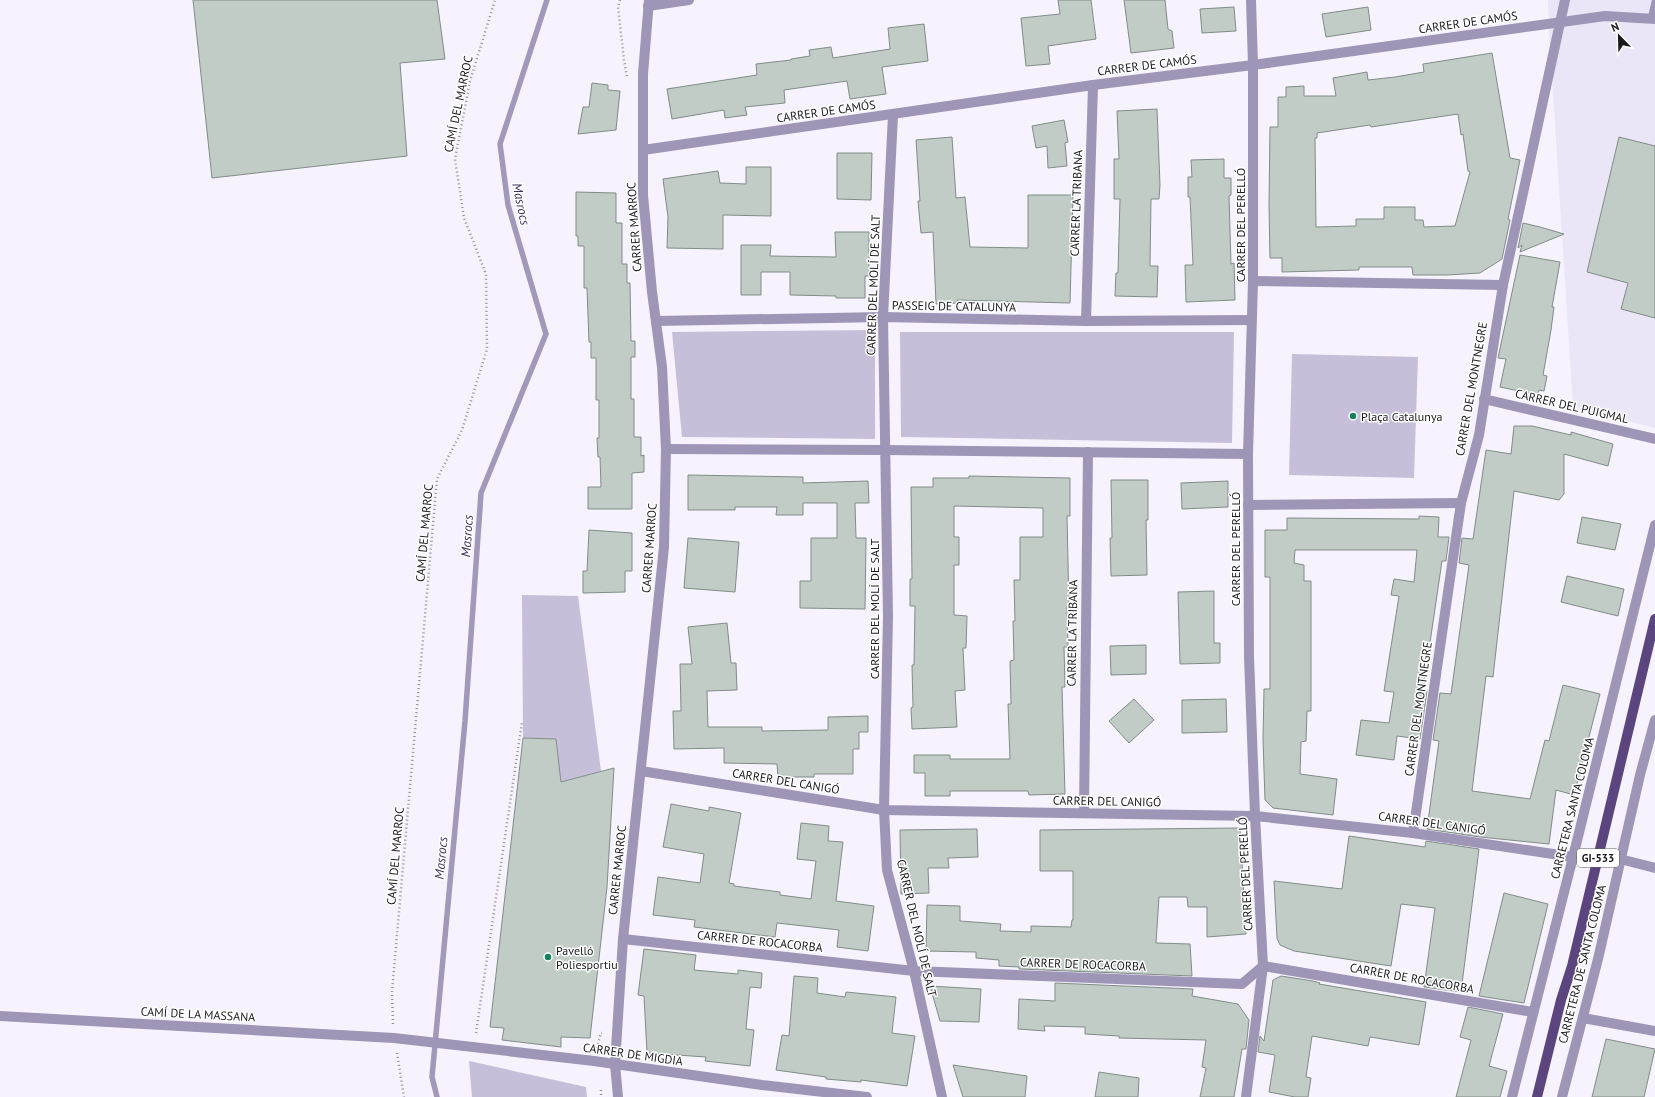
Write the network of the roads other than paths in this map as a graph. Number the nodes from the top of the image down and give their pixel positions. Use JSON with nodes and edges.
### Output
{"nodes":[{"id":1,"x":689,"y":0,"type":"edge"},
{"id":2,"x":1251,"y":0,"type":"edge"},
{"id":3,"x":1565,"y":0,"type":"edge"},
{"id":4,"x":1655,"y":2,"type":"edge"},
{"id":5,"x":648,"y":3,"type":"edge"},
{"id":6,"x":1653,"y":19,"type":"edge"},
{"id":7,"x":1560,"y":22,"type":"junction"},
{"id":8,"x":1253,"y":65,"type":"junction"},
{"id":9,"x":1093,"y":85,"type":"junction"},
{"id":10,"x":893,"y":115,"type":"junction"},
{"id":11,"x":642,"y":150,"type":"junction"},
{"id":12,"x":1253,"y":281,"type":"junction"},
{"id":13,"x":1503,"y":285,"type":"junction"},
{"id":14,"x":883,"y":317,"type":"junction"},
{"id":15,"x":1251,"y":320,"type":"junction"},
{"id":16,"x":656,"y":321,"type":"junction"},
{"id":17,"x":1086,"y":321,"type":"junction"},
{"id":18,"x":1484,"y":399,"type":"junction"},
{"id":19,"x":1655,"y":439,"type":"edge"},
{"id":20,"x":666,"y":450,"type":"junction"},
{"id":21,"x":885,"y":450,"type":"junction"},
{"id":22,"x":1088,"y":452,"type":"junction"},
{"id":23,"x":1248,"y":454,"type":"junction"},
{"id":24,"x":1461,"y":503,"type":"junction"},
{"id":25,"x":1248,"y":504,"type":"junction"},
{"id":26,"x":1655,"y":525,"type":"edge"},
{"id":27,"x":1655,"y":619,"type":"edge"},
{"id":28,"x":1655,"y":720,"type":"edge"},
{"id":29,"x":641,"y":770,"type":"junction"},
{"id":30,"x":884,"y":810,"type":"junction"},
{"id":31,"x":1084,"y":813,"type":"junction"},
{"id":32,"x":1255,"y":816,"type":"junction"},
{"id":33,"x":1413,"y":833,"type":"junction"},
{"id":34,"x":1573,"y":857,"type":"junction"},
{"id":35,"x":1620,"y":859,"type":"junction"},
{"id":36,"x":1655,"y":868,"type":"edge"},
{"id":37,"x":623,"y":939,"type":"junction"},
{"id":38,"x":1263,"y":966,"type":"junction"},
{"id":39,"x":914,"y":971,"type":"junction"},
{"id":40,"x":1533,"y":1012,"type":"junction"},
{"id":41,"x":0,"y":1016,"type":"edge"},
{"id":42,"x":1583,"y":1018,"type":"junction"},
{"id":43,"x":1655,"y":1031,"type":"edge"},
{"id":44,"x":394,"y":1038,"type":"joint"},
{"id":45,"x":615,"y":1064,"type":"junction"},
{"id":46,"x":618,"y":1097,"type":"edge"},
{"id":47,"x":867,"y":1097,"type":"edge"},
{"id":48,"x":942,"y":1097,"type":"edge"},
{"id":49,"x":1246,"y":1097,"type":"edge"},
{"id":50,"x":1512,"y":1097,"type":"edge"},
{"id":51,"x":1537,"y":1097,"type":"edge"},
{"id":52,"x":1562,"y":1097,"type":"edge"}],
"edges":[{"from":1,"to":5,"type":"street"},
{"from":2,"to":8,"type":"street","name":"CARRER DEL PERELLÓ"},
{"from":3,"to":7,"type":"street","name":"CARRER DEL MONTNEGRE"},
{"from":4,"to":6,"type":"lane"},
{"from":5,"to":11,"type":"street","name":"CARRER MARROC"},
{"from":6,"to":7,"type":"street","name":"CARRER DE CAMÓS"},
{"from":7,"to":8,"type":"street","name":"CARRER DE CAMÓS"},
{"from":7,"to":13,"type":"street","name":"CARRER DEL MONTNEGRE"},
{"from":8,"to":9,"type":"street","name":"CARRER DE CAMÓS"},
{"from":8,"to":12,"type":"street","name":"CARRER DEL PERELLÓ"},
{"from":9,"to":10,"type":"street","name":"CARRER DE CAMÓS"},
{"from":9,"to":17,"type":"street","name":"CARRER LA TRIBANA"},
{"from":10,"to":11,"type":"street","name":"CARRER DE CAMÓS"},
{"from":10,"to":14,"type":"street","name":"CARRER DEL MOLÍ DE SALT"},
{"from":11,"to":16,"type":"street","name":"CARRER MARROC"},
{"from":12,"to":13,"type":"street"},
{"from":12,"to":15,"type":"street","name":"CARRER DEL PERELLÓ"},
{"from":13,"to":18,"type":"street","name":"CARRER DEL MONTNEGRE"},
{"from":14,"to":16,"type":"street","name":"PASSEIG DE CATALUNYA"},
{"from":14,"to":17,"type":"street","name":"PASSEIG DE CATALUNYA"},
{"from":14,"to":21,"type":"street","name":"CARRER DEL MOLÍ DE SALT"},
{"from":15,"to":17,"type":"street","name":"PASSEIG DE CATALUNYA"},
{"from":15,"to":23,"type":"street","name":"CARRER DEL PERELLÓ"},
{"from":16,"to":20,"type":"street","name":"CARRER MARROC"},
{"from":18,"to":19,"type":"street","name":"CARRER DEL PUIGMAL"},
{"from":18,"to":24,"type":"street","name":"CARRER DEL MONTNEGRE"},
{"from":20,"to":21,"type":"street"},
{"from":20,"to":29,"type":"street","name":"CARRER MARROC"},
{"from":21,"to":22,"type":"street"},
{"from":21,"to":30,"type":"street","name":"CARRER DEL MOLÍ DE SALT"},
{"from":22,"to":23,"type":"street"},
{"from":22,"to":31,"type":"street","name":"CARRER LA TRIBANA"},
{"from":23,"to":25,"type":"street","name":"CARRER DEL PERELLÓ"},
{"from":24,"to":25,"type":"street"},
{"from":24,"to":33,"type":"street","name":"CARRER DEL MONTNEGRE"},
{"from":25,"to":32,"type":"street","name":"CARRER DEL PERELLÓ"},
{"from":26,"to":34,"type":"street","name":"CARRETERA SANTA COLOMA"},
{"from":27,"to":51,"type":"main road","number":"GI-533"},
{"from":28,"to":35,"type":"street","name":"CARRETERA DE SANTA COLOMA"},
{"from":29,"to":30,"type":"street","name":"CARRER DEL CANIGÓ"},
{"from":29,"to":37,"type":"street","name":"CARRER MARROC"},
{"from":30,"to":31,"type":"street","name":"CARRER DEL CANIGÓ"},
{"from":30,"to":39,"type":"street","name":"CARRER DEL MOLÍ DE SALT"},
{"from":31,"to":32,"type":"street","name":"CARRER DEL CANIGÓ"},
{"from":32,"to":33,"type":"street","name":"CARRER DEL CANIGÓ"},
{"from":32,"to":38,"type":"street","name":"CARRER DEL PERELLÓ"},
{"from":33,"to":34,"type":"street","name":"CARRER DEL CANIGÓ"},
{"from":34,"to":40,"type":"street","name":"CARRETERA SANTA COLOMA"},
{"from":35,"to":36,"type":"street"},
{"from":35,"to":42,"type":"street","name":"CARRETERA DE SANTA COLOMA"},
{"from":37,"to":39,"type":"street","name":"CARRER DE ROCACORBA"},
{"from":37,"to":45,"type":"street","name":"CARRER MARROC"},
{"from":38,"to":39,"type":"street","name":"CARRER DE ROCACORBA"},
{"from":38,"to":40,"type":"street","name":"CARRER DE ROCACORBA"},
{"from":38,"to":49,"type":"street","name":"CARRER DEL PERELLÓ"},
{"from":39,"to":48,"type":"street","name":"CARRER DEL MOLÍ DE SALT"},
{"from":40,"to":50,"type":"street","name":"CARRETERA SANTA COLOMA"},
{"from":41,"to":44,"type":"street","name":"CAMÍ DE LA MASSANA"},
{"from":42,"to":43,"type":"street"},
{"from":42,"to":52,"type":"street","name":"CARRETERA DE SANTA COLOMA"},
{"from":44,"to":45,"type":"street","name":"CARRER DE MIGDIA"},
{"from":45,"to":46,"type":"street","name":"CARRER MARROC"},
{"from":45,"to":47,"type":"street","name":"CARRER DE MIGDIA"}]}
